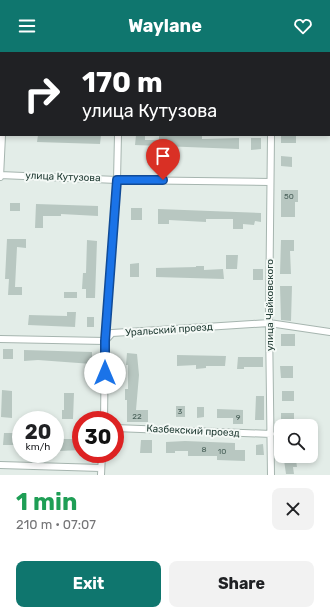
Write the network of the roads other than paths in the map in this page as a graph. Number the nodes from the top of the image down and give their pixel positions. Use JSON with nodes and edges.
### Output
{"nodes":[{"id":1,"x":2,"y":136,"type":"edge"},
{"id":2,"x":118,"y":136,"type":"edge"},
{"id":3,"x":271,"y":136,"type":"edge"},
{"id":4,"x":0,"y":175,"type":"edge"},
{"id":5,"x":0,"y":179,"type":"edge"},
{"id":6,"x":117,"y":180,"type":"junction"},
{"id":7,"x":270,"y":182,"type":"junction"},
{"id":8,"x":269,"y":323,"type":"junction"},
{"id":9,"x":330,"y":332,"type":"edge"},
{"id":10,"x":0,"y":339,"type":"edge"},
{"id":11,"x":105,"y":341,"type":"junction"},
{"id":12,"x":104,"y":411,"type":"edge"},
{"id":13,"x":124,"y":428,"type":"edge"},
{"id":14,"x":271,"y":434,"type":"junction"},
{"id":15,"x":0,"y":465,"type":"edge"},
{"id":16,"x":101,"y":472,"type":"edge"},
{"id":17,"x":271,"y":475,"type":"edge"}],
"edges":[{"from":1,"to":4,"type":"street"},
{"from":2,"to":6,"type":"street"},
{"from":3,"to":7,"type":"street","name":"улица Чайковского"},
{"from":4,"to":5,"type":"street"},
{"from":4,"to":6,"type":"street","name":"улица Кутузова"},
{"from":6,"to":7,"type":"street","name":"улица Кутузова"},
{"from":6,"to":11,"type":"street"},
{"from":7,"to":8,"type":"street","name":"улица Чайковского"},
{"from":8,"to":9,"type":"street","name":"Уральский проезд"},
{"from":8,"to":11,"type":"street","name":"Уральский проезд"},
{"from":8,"to":14,"type":"street","name":"улица Чайковского"},
{"from":10,"to":11,"type":"street","name":"Уральский проезд"},
{"from":11,"to":12,"type":"street"},
{"from":13,"to":14,"type":"street","name":"Казбекский проезд"},
{"from":14,"to":17,"type":"street","name":"улица Чайковского"},
{"from":15,"to":16,"type":"street"}]}
